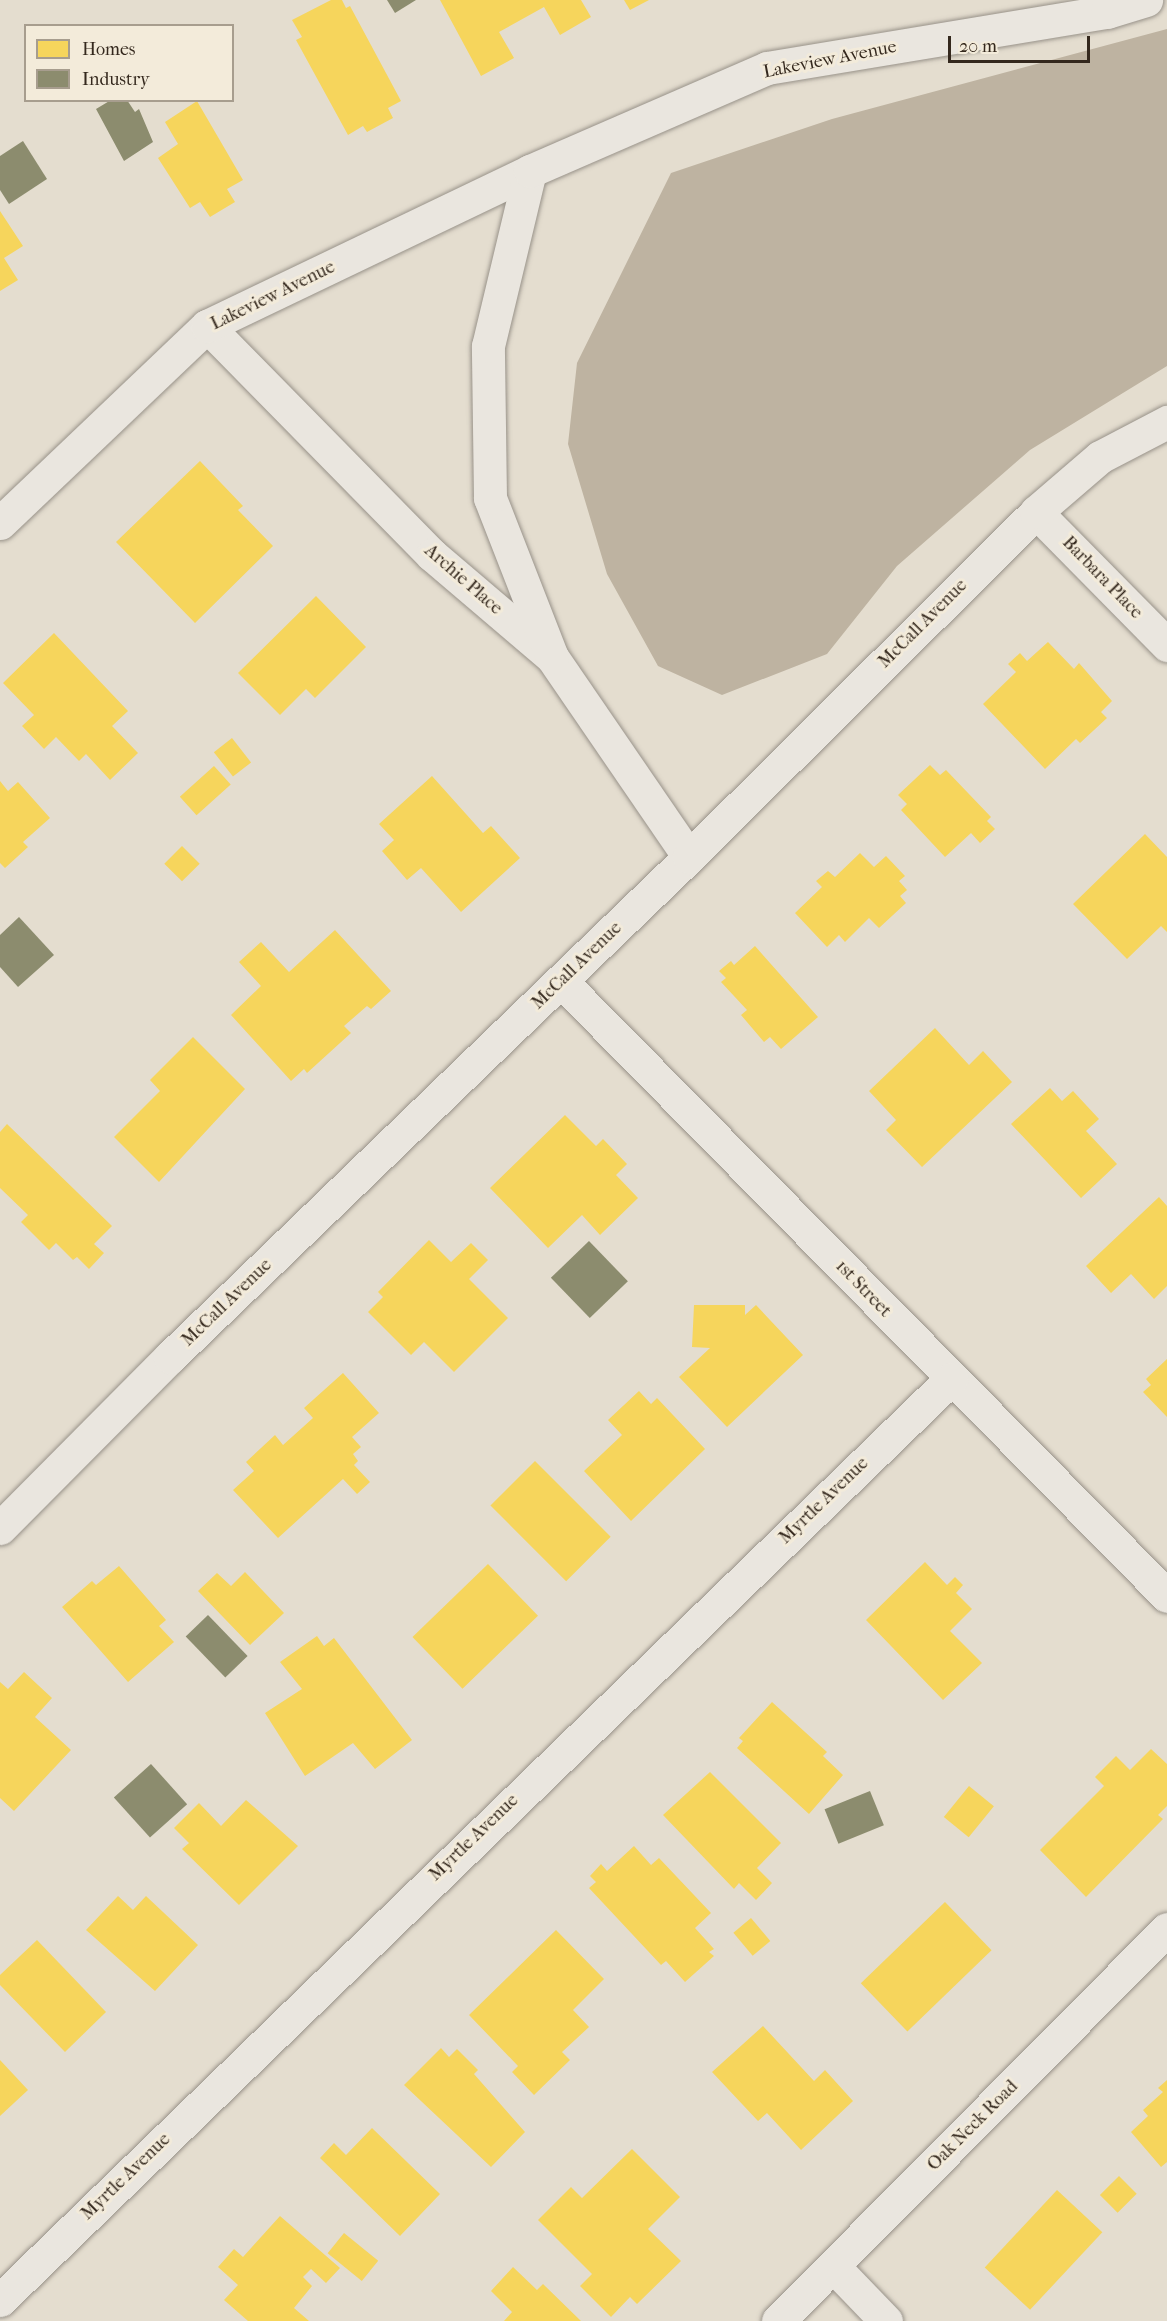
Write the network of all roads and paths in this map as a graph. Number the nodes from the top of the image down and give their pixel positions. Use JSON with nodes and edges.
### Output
{"nodes":[{"id":1,"x":1146,"y":0,"type":"edge"},
{"id":2,"x":530,"y":171,"type":"junction"},
{"id":3,"x":207,"y":326,"type":"junction"},
{"id":4,"x":1167,"y":422,"type":"edge"},
{"id":5,"x":1036,"y":512,"type":"junction"},
{"id":6,"x":0,"y":523,"type":"edge"},
{"id":7,"x":1167,"y":645,"type":"edge"},
{"id":8,"x":552,"y":657,"type":"junction"},
{"id":9,"x":689,"y":857,"type":"junction"},
{"id":10,"x":561,"y":981,"type":"junction"},
{"id":11,"x":951,"y":1379,"type":"junction"},
{"id":12,"x":0,"y":1528,"type":"edge"},
{"id":13,"x":1167,"y":1596,"type":"edge"},
{"id":14,"x":1167,"y":1929,"type":"edge"},
{"id":15,"x":834,"y":2267,"type":"junction"},
{"id":16,"x":0,"y":2300,"type":"edge"},
{"id":17,"x":778,"y":2321,"type":"edge"},
{"id":18,"x":886,"y":2321,"type":"edge"}],
"edges":[{"from":1,"to":2,"type":"street","name":"Lakeview Avenue"},
{"from":2,"to":3,"type":"street","name":"Lakeview Avenue"},
{"from":2,"to":8,"type":"street"},
{"from":3,"to":6,"type":"street","name":"Lakeview Avenue"},
{"from":3,"to":8,"type":"street","name":"Archie Place"},
{"from":4,"to":5,"type":"street","name":"McCall Avenue"},
{"from":5,"to":7,"type":"street","name":"Barbara Place"},
{"from":5,"to":9,"type":"street","name":"McCall Avenue"},
{"from":8,"to":9,"type":"street","name":"Archie Place"},
{"from":9,"to":10,"type":"street","name":"McCall Avenue"},
{"from":10,"to":11,"type":"street","name":"1st Street"},
{"from":10,"to":12,"type":"street","name":"McCall Avenue"},
{"from":11,"to":13,"type":"street","name":"1st Street"},
{"from":11,"to":16,"type":"street","name":"Myrtle Avenue"},
{"from":14,"to":15,"type":"street","name":"Oak Neck Road"},
{"from":15,"to":17,"type":"street","name":"Oak Neck Road"},
{"from":15,"to":18,"type":"street"}]}
